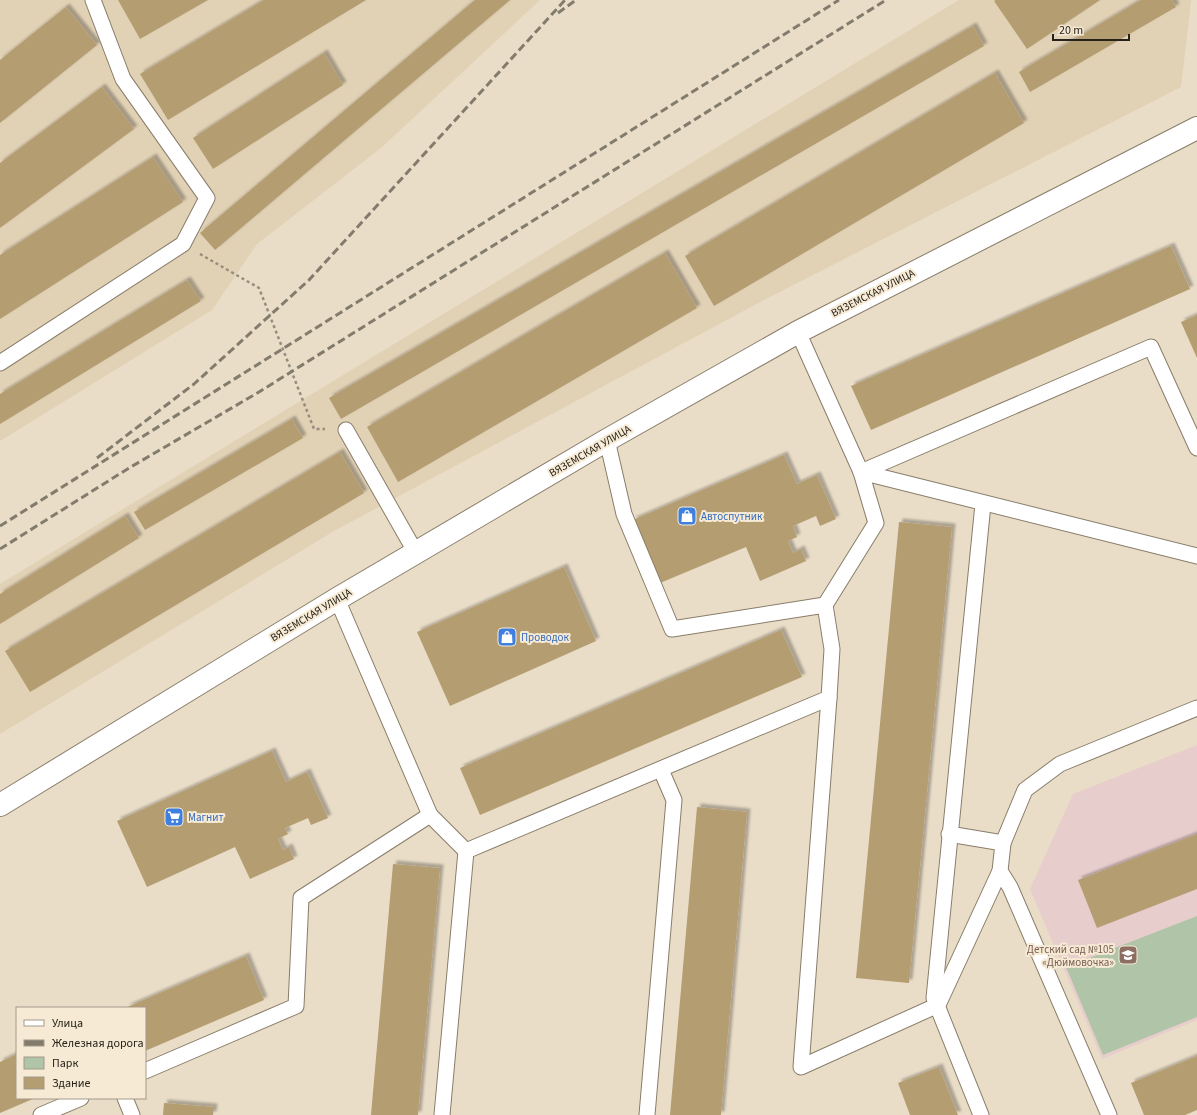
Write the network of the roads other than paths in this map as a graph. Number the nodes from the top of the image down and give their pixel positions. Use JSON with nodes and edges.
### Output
{"nodes":[{"id":1,"x":93,"y":0,"type":"edge"},
{"id":2,"x":1197,"y":128,"type":"edge"},
{"id":3,"x":798,"y":332,"type":"junction"},
{"id":4,"x":0,"y":363,"type":"edge"},
{"id":5,"x":346,"y":430,"type":"road end"},
{"id":6,"x":607,"y":440,"type":"junction"},
{"id":7,"x":1197,"y":448,"type":"edge"},
{"id":8,"x":862,"y":472,"type":"junction"},
{"id":9,"x":983,"y":504,"type":"junction"},
{"id":10,"x":416,"y":553,"type":"junction"},
{"id":11,"x":1197,"y":556,"type":"edge"},
{"id":12,"x":337,"y":599,"type":"junction"},
{"id":13,"x":825,"y":605,"type":"junction"},
{"id":14,"x":829,"y":698,"type":"junction"},
{"id":15,"x":1197,"y":708,"type":"edge"},
{"id":16,"x":661,"y":770,"type":"junction"},
{"id":17,"x":0,"y":804,"type":"edge"},
{"id":18,"x":430,"y":815,"type":"junction"},
{"id":19,"x":949,"y":834,"type":"junction"},
{"id":20,"x":1003,"y":843,"type":"junction"},
{"id":21,"x":466,"y":851,"type":"junction"},
{"id":22,"x":1000,"y":871,"type":"junction"},
{"id":23,"x":938,"y":1005,"type":"junction"},
{"id":24,"x":146,"y":1071,"type":"edge"},
{"id":25,"x":79,"y":1099,"type":"edge"},
{"id":26,"x":125,"y":1099,"type":"edge"},
{"id":27,"x":41,"y":1115,"type":"edge"},
{"id":28,"x":132,"y":1115,"type":"edge"},
{"id":29,"x":442,"y":1115,"type":"edge"},
{"id":30,"x":647,"y":1115,"type":"edge"},
{"id":31,"x":981,"y":1115,"type":"edge"},
{"id":32,"x":1109,"y":1115,"type":"edge"}],
"edges":[{"from":1,"to":4,"type":"lane"},
{"from":2,"to":3,"type":"street","name":"ВЯЗЕМСКАЯ УЛИЦА"},
{"from":3,"to":6,"type":"street","name":"ВЯЗЕМСКАЯ УЛИЦА"},
{"from":3,"to":8,"type":"lane"},
{"from":5,"to":10,"type":"lane"},
{"from":6,"to":10,"type":"street","name":"ВЯЗЕМСКАЯ УЛИЦА"},
{"from":6,"to":13,"type":"lane"},
{"from":7,"to":8,"type":"lane"},
{"from":8,"to":9,"type":"lane"},
{"from":8,"to":13,"type":"lane"},
{"from":9,"to":11,"type":"lane"},
{"from":9,"to":19,"type":"lane"},
{"from":10,"to":12,"type":"street","name":"ВЯЗЕМСКАЯ УЛИЦА"},
{"from":12,"to":17,"type":"street","name":"ВЯЗЕМСКАЯ УЛИЦА"},
{"from":12,"to":18,"type":"lane"},
{"from":13,"to":14,"type":"lane"},
{"from":14,"to":16,"type":"lane"},
{"from":14,"to":23,"type":"lane"},
{"from":15,"to":20,"type":"lane"},
{"from":16,"to":21,"type":"lane"},
{"from":16,"to":30,"type":"lane"},
{"from":18,"to":21,"type":"lane"},
{"from":18,"to":24,"type":"lane"},
{"from":19,"to":20,"type":"lane"},
{"from":19,"to":23,"type":"lane"},
{"from":20,"to":22,"type":"lane"},
{"from":21,"to":29,"type":"lane"},
{"from":22,"to":23,"type":"lane"},
{"from":22,"to":32,"type":"lane"},
{"from":23,"to":31,"type":"lane"},
{"from":25,"to":27,"type":"lane"},
{"from":26,"to":28,"type":"lane"}]}
